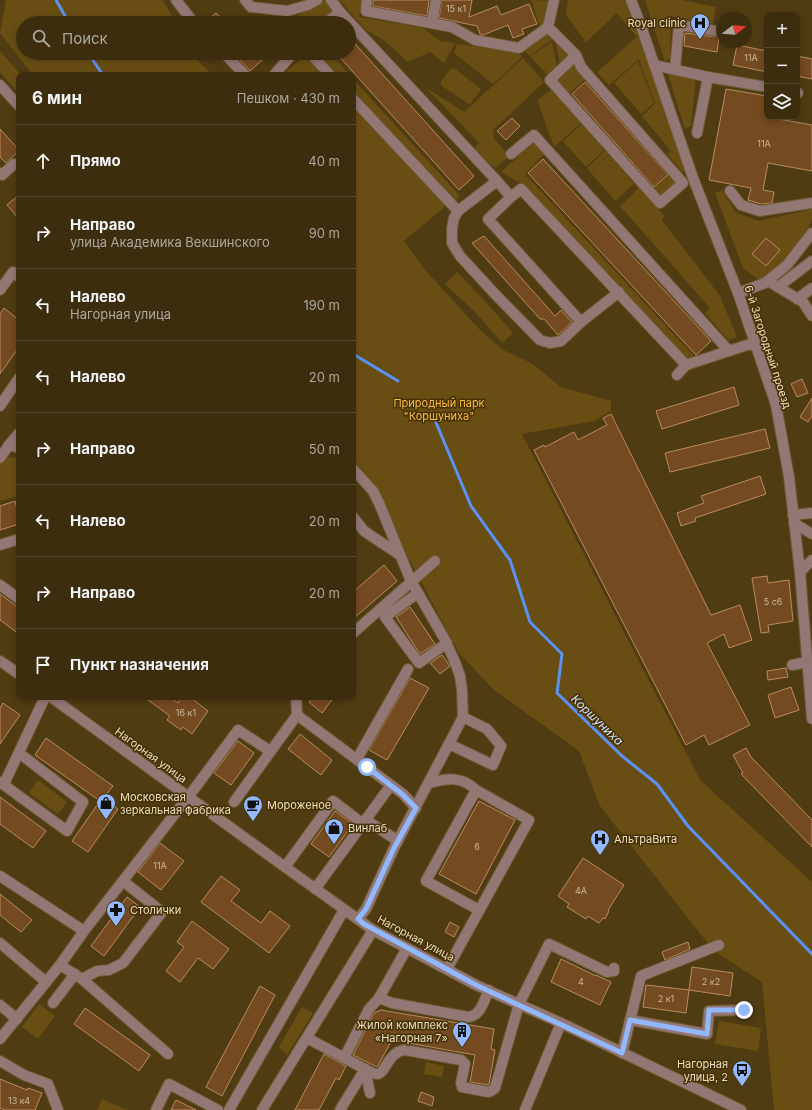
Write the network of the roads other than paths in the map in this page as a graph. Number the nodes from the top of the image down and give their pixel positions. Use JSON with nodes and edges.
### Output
{"nodes":[{"id":1,"x":176,"y":0,"type":"edge"},
{"id":2,"x":245,"y":0,"type":"edge"},
{"id":3,"x":317,"y":0,"type":"edge"},
{"id":4,"x":331,"y":0,"type":"edge"},
{"id":5,"x":368,"y":0,"type":"edge"},
{"id":6,"x":436,"y":0,"type":"edge"},
{"id":7,"x":554,"y":0,"type":"edge"},
{"id":8,"x":631,"y":0,"type":"edge"},
{"id":9,"x":340,"y":12,"type":"junction"},
{"id":10,"x":189,"y":16,"type":"edge"},
{"id":11,"x":335,"y":16,"type":"edge"},
{"id":12,"x":344,"y":16,"type":"edge"},
{"id":13,"x":432,"y":23,"type":"junction"},
{"id":14,"x":548,"y":27,"type":"junction"},
{"id":15,"x":356,"y":29,"type":"edge"},
{"id":16,"x":716,"y":31,"type":"dead end"},
{"id":17,"x":576,"y":55,"type":"junction"},
{"id":18,"x":231,"y":60,"type":"edge"},
{"id":19,"x":287,"y":60,"type":"edge"},
{"id":20,"x":316,"y":60,"type":"edge"},
{"id":21,"x":654,"y":65,"type":"junction"},
{"id":22,"x":675,"y":69,"type":"junction"},
{"id":23,"x":242,"y":72,"type":"edge"},
{"id":24,"x":277,"y":72,"type":"edge"},
{"id":25,"x":327,"y":72,"type":"edge"},
{"id":26,"x":708,"y":77,"type":"junction"},
{"id":27,"x":0,"y":85,"type":"edge"},
{"id":28,"x":764,"y":86,"type":"edge"},
{"id":29,"x":356,"y":102,"type":"edge"},
{"id":30,"x":16,"y":103,"type":"edge"},
{"id":31,"x":698,"y":132,"type":"dead end"},
{"id":32,"x":511,"y":154,"type":"dead end"},
{"id":33,"x":14,"y":164,"type":"dead end"},
{"id":34,"x":0,"y":173,"type":"edge"},
{"id":35,"x":693,"y":178,"type":"junction"},
{"id":36,"x":497,"y":181,"type":"junction"},
{"id":37,"x":684,"y":183,"type":"junction"},
{"id":38,"x":730,"y":191,"type":"dead end"},
{"id":39,"x":511,"y":197,"type":"junction"},
{"id":40,"x":812,"y":203,"type":"edge"},
{"id":41,"x":458,"y":211,"type":"junction"},
{"id":42,"x":812,"y":233,"type":"edge"},
{"id":43,"x":812,"y":261,"type":"edge"},
{"id":44,"x":16,"y":274,"type":"edge"},
{"id":45,"x":768,"y":281,"type":"junction"},
{"id":46,"x":778,"y":287,"type":"junction"},
{"id":47,"x":812,"y":288,"type":"edge"},
{"id":48,"x":0,"y":290,"type":"edge"},
{"id":49,"x":619,"y":292,"type":"junction"},
{"id":50,"x":738,"y":293,"type":"junction"},
{"id":51,"x":797,"y":299,"type":"junction"},
{"id":52,"x":812,"y":316,"type":"edge"},
{"id":53,"x":581,"y":322,"type":"junction"},
{"id":54,"x":756,"y":344,"type":"junction"},
{"id":55,"x":729,"y":351,"type":"junction"},
{"id":56,"x":686,"y":364,"type":"junction"},
{"id":57,"x":677,"y":375,"type":"dead end"},
{"id":58,"x":16,"y":382,"type":"edge"},
{"id":59,"x":0,"y":406,"type":"edge"},
{"id":60,"x":14,"y":447,"type":"edge"},
{"id":61,"x":0,"y":458,"type":"edge"},
{"id":62,"x":356,"y":472,"type":"edge"},
{"id":63,"x":812,"y":513,"type":"edge"},
{"id":64,"x":793,"y":519,"type":"junction"},
{"id":65,"x":356,"y":521,"type":"edge"},
{"id":66,"x":812,"y":534,"type":"edge"},
{"id":67,"x":16,"y":540,"type":"edge"},
{"id":68,"x":0,"y":545,"type":"edge"},
{"id":69,"x":400,"y":555,"type":"junction"},
{"id":70,"x":812,"y":560,"type":"edge"},
{"id":71,"x":436,"y":561,"type":"dead end"},
{"id":72,"x":800,"y":572,"type":"junction"},
{"id":73,"x":412,"y":581,"type":"junction"},
{"id":74,"x":0,"y":585,"type":"edge"},
{"id":75,"x":418,"y":593,"type":"junction"},
{"id":76,"x":16,"y":597,"type":"edge"},
{"id":77,"x":356,"y":630,"type":"edge"},
{"id":78,"x":447,"y":643,"type":"junction"},
{"id":79,"x":0,"y":662,"type":"edge"},
{"id":80,"x":807,"y":662,"type":"junction"},
{"id":81,"x":792,"y":666,"type":"dead end"},
{"id":82,"x":408,"y":669,"type":"dead end"},
{"id":83,"x":16,"y":672,"type":"edge"},
{"id":84,"x":44,"y":700,"type":"edge"},
{"id":85,"x":54,"y":700,"type":"edge"},
{"id":86,"x":296,"y":700,"type":"edge"},
{"id":87,"x":297,"y":715,"type":"junction"},
{"id":88,"x":463,"y":717,"type":"junction"},
{"id":89,"x":812,"y":719,"type":"edge"},
{"id":90,"x":449,"y":744,"type":"junction"},
{"id":91,"x":270,"y":751,"type":"junction"},
{"id":92,"x":19,"y":753,"type":"junction"},
{"id":93,"x":357,"y":759,"type":"junction"},
{"id":94,"x":2,"y":783,"type":"edge"},
{"id":95,"x":429,"y":783,"type":"junction"},
{"id":96,"x":390,"y":785,"type":"junction"},
{"id":97,"x":476,"y":790,"type":"junction"},
{"id":98,"x":187,"y":796,"type":"junction"},
{"id":99,"x":234,"y":802,"type":"dead end"},
{"id":100,"x":416,"y":808,"type":"junction"},
{"id":101,"x":365,"y":822,"type":"junction"},
{"id":102,"x":398,"y":841,"type":"junction"},
{"id":103,"x":284,"y":867,"type":"junction"},
{"id":104,"x":0,"y":876,"type":"edge"},
{"id":105,"x":123,"y":881,"type":"junction"},
{"id":106,"x":315,"y":889,"type":"junction"},
{"id":107,"x":344,"y":910,"type":"junction"},
{"id":108,"x":479,"y":910,"type":"junction"},
{"id":109,"x":358,"y":919,"type":"junction"},
{"id":110,"x":373,"y":930,"type":"junction"},
{"id":111,"x":84,"y":931,"type":"junction"},
{"id":112,"x":0,"y":943,"type":"edge"},
{"id":113,"x":719,"y":945,"type":"dead end"},
{"id":114,"x":407,"y":948,"type":"junction"},
{"id":115,"x":60,"y":965,"type":"junction"},
{"id":116,"x":614,"y":968,"type":"dead end"},
{"id":117,"x":447,"y":969,"type":"junction"},
{"id":118,"x":78,"y":976,"type":"junction"},
{"id":119,"x":46,"y":982,"type":"junction"},
{"id":120,"x":488,"y":990,"type":"junction"},
{"id":121,"x":379,"y":998,"type":"junction"},
{"id":122,"x":53,"y":1003,"type":"dead end"},
{"id":123,"x":519,"y":1004,"type":"junction"},
{"id":124,"x":0,"y":1006,"type":"edge"},
{"id":125,"x":744,"y":1010,"type":"dead end"},
{"id":126,"x":17,"y":1019,"type":"junction"},
{"id":127,"x":630,"y":1020,"type":"junction"},
{"id":128,"x":561,"y":1023,"type":"junction"},
{"id":129,"x":307,"y":1038,"type":"junction"},
{"id":130,"x":0,"y":1039,"type":"edge"},
{"id":131,"x":622,"y":1053,"type":"junction"},
{"id":132,"x":168,"y":1054,"type":"dead end"},
{"id":133,"x":344,"y":1058,"type":"junction"},
{"id":134,"x":0,"y":1061,"type":"edge"},
{"id":135,"x":365,"y":1069,"type":"junction"},
{"id":136,"x":370,"y":1093,"type":"dead end"},
{"id":137,"x":58,"y":1110,"type":"edge"},
{"id":138,"x":156,"y":1110,"type":"edge"},
{"id":139,"x":218,"y":1110,"type":"edge"},
{"id":140,"x":229,"y":1110,"type":"edge"},
{"id":141,"x":262,"y":1110,"type":"edge"},
{"id":142,"x":340,"y":1110,"type":"edge"},
{"id":143,"x":525,"y":1110,"type":"edge"},
{"id":144,"x":741,"y":1110,"type":"edge"}],
"edges":[{"from":1,"to":10,"type":"street"},
{"from":2,"to":3,"type":"street"},
{"from":4,"to":9,"type":"street"},
{"from":5,"to":13,"type":"street"},
{"from":6,"to":13,"type":"street"},
{"from":7,"to":14,"type":"street"},
{"from":8,"to":21,"type":"street","name":"6-й Загородный проезд"},
{"from":9,"to":11,"type":"street"},
{"from":9,"to":12,"type":"street"},
{"from":13,"to":14,"type":"street"},
{"from":14,"to":17,"type":"street"},
{"from":15,"to":36,"type":"street"},
{"from":16,"to":22,"type":"street"},
{"from":17,"to":37,"type":"street"},
{"from":17,"to":37,"type":"street"},
{"from":18,"to":23,"type":"street"},
{"from":19,"to":24,"type":"street"},
{"from":20,"to":25,"type":"street"},
{"from":21,"to":22,"type":"street"},
{"from":21,"to":35,"type":"street","name":"6-й Загородный проезд"},
{"from":22,"to":26,"type":"street"},
{"from":26,"to":28,"type":"street"},
{"from":26,"to":31,"type":"street"},
{"from":27,"to":30,"type":"street"},
{"from":29,"to":41,"type":"street"},
{"from":32,"to":55,"type":"street"},
{"from":33,"to":34,"type":"street"},
{"from":35,"to":37,"type":"street"},
{"from":35,"to":50,"type":"street","name":"6-й Загородный проезд"},
{"from":36,"to":39,"type":"street"},
{"from":36,"to":41,"type":"street"},
{"from":38,"to":40,"type":"street"},
{"from":39,"to":49,"type":"street"},
{"from":39,"to":53,"type":"street"},
{"from":41,"to":53,"type":"street"},
{"from":42,"to":45,"type":"street"},
{"from":43,"to":46,"type":"street"},
{"from":44,"to":48,"type":"street"},
{"from":45,"to":46,"type":"street"},
{"from":45,"to":50,"type":"street"},
{"from":46,"to":51,"type":"street"},
{"from":47,"to":51,"type":"street"},
{"from":49,"to":53,"type":"street"},
{"from":49,"to":56,"type":"street"},
{"from":50,"to":54,"type":"street","name":"6-й Загородный проезд"},
{"from":51,"to":52,"type":"street"},
{"from":54,"to":55,"type":"street"},
{"from":54,"to":64,"type":"street","name":"6-й Загородный проезд"},
{"from":55,"to":56,"type":"street"},
{"from":56,"to":57,"type":"street"},
{"from":58,"to":59,"type":"street"},
{"from":60,"to":61,"type":"street"},
{"from":62,"to":69,"type":"street"},
{"from":63,"to":64,"type":"street"},
{"from":64,"to":66,"type":"street"},
{"from":64,"to":72,"type":"street","name":"6-й Загородный проезд"},
{"from":65,"to":69,"type":"street"},
{"from":67,"to":68,"type":"street"},
{"from":69,"to":73,"type":"street"},
{"from":70,"to":72,"type":"street"},
{"from":71,"to":73,"type":"street"},
{"from":72,"to":80,"type":"street","name":"6-й Загородный проезд"},
{"from":73,"to":75,"type":"street"},
{"from":73,"to":77,"type":"street"},
{"from":74,"to":76,"type":"street"},
{"from":75,"to":78,"type":"street"},
{"from":75,"to":78,"type":"street"},
{"from":78,"to":88,"type":"street"},
{"from":79,"to":83,"type":"street"},
{"from":80,"to":81,"type":"street"},
{"from":80,"to":89,"type":"street","name":"6-й Загородный проезд"},
{"from":82,"to":93,"type":"street"},
{"from":84,"to":92,"type":"street"},
{"from":85,"to":98,"type":"street","name":"Нагорная улица"},
{"from":86,"to":87,"type":"street"},
{"from":87,"to":91,"type":"street"},
{"from":87,"to":93,"type":"street"},
{"from":88,"to":90,"type":"street"},
{"from":88,"to":90,"type":"street"},
{"from":90,"to":95,"type":"street"},
{"from":91,"to":98,"type":"street"},
{"from":91,"to":99,"type":"street"},
{"from":92,"to":94,"type":"street"},
{"from":92,"to":94,"type":"street"},
{"from":93,"to":96,"type":"street"},
{"from":95,"to":97,"type":"street"},
{"from":95,"to":100,"type":"street"},
{"from":96,"to":100,"type":"street"},
{"from":96,"to":101,"type":"street"},
{"from":97,"to":108,"type":"street"},
{"from":97,"to":108,"type":"street"},
{"from":98,"to":103,"type":"street","name":"Нагорная улица"},
{"from":98,"to":105,"type":"street"},
{"from":100,"to":102,"type":"street"},
{"from":101,"to":102,"type":"street"},
{"from":101,"to":103,"type":"street"},
{"from":101,"to":106,"type":"street"},
{"from":102,"to":109,"type":"street"},
{"from":103,"to":106,"type":"street","name":"Нагорная улица"},
{"from":104,"to":111,"type":"street"},
{"from":105,"to":111,"type":"street"},
{"from":105,"to":118,"type":"street"},
{"from":106,"to":107,"type":"street","name":"Нагорная улица"},
{"from":107,"to":109,"type":"street","name":"Нагорная улица"},
{"from":107,"to":140,"type":"street"},
{"from":108,"to":117,"type":"street"},
{"from":109,"to":110,"type":"street","name":"Нагорная улица"},
{"from":110,"to":114,"type":"street","name":"Нагорная улица"},
{"from":110,"to":129,"type":"street"},
{"from":111,"to":115,"type":"street"},
{"from":112,"to":119,"type":"street"},
{"from":113,"to":127,"type":"street"},
{"from":114,"to":117,"type":"street","name":"Нагорная улица"},
{"from":114,"to":121,"type":"street"},
{"from":115,"to":118,"type":"street"},
{"from":115,"to":119,"type":"street"},
{"from":116,"to":123,"type":"street"},
{"from":117,"to":120,"type":"street","name":"Нагорная улица"},
{"from":118,"to":122,"type":"street"},
{"from":118,"to":132,"type":"street"},
{"from":119,"to":126,"type":"street"},
{"from":120,"to":121,"type":"street"},
{"from":120,"to":123,"type":"street","name":"Нагорная улица"},
{"from":121,"to":133,"type":"street"},
{"from":123,"to":128,"type":"street","name":"Нагорная улица"},
{"from":123,"to":135,"type":"street"},
{"from":124,"to":126,"type":"street"},
{"from":125,"to":127,"type":"street"},
{"from":126,"to":130,"type":"street"},
{"from":127,"to":131,"type":"street"},
{"from":128,"to":131,"type":"street","name":"Нагорная улица"},
{"from":128,"to":143,"type":"street"},
{"from":129,"to":133,"type":"street"},
{"from":129,"to":141,"type":"street"},
{"from":131,"to":144,"type":"street","name":"Нагорная улица"},
{"from":133,"to":135,"type":"street"},
{"from":134,"to":137,"type":"street"},
{"from":135,"to":136,"type":"street"},
{"from":135,"to":142,"type":"street"},
{"from":138,"to":139,"type":"street"}]}
